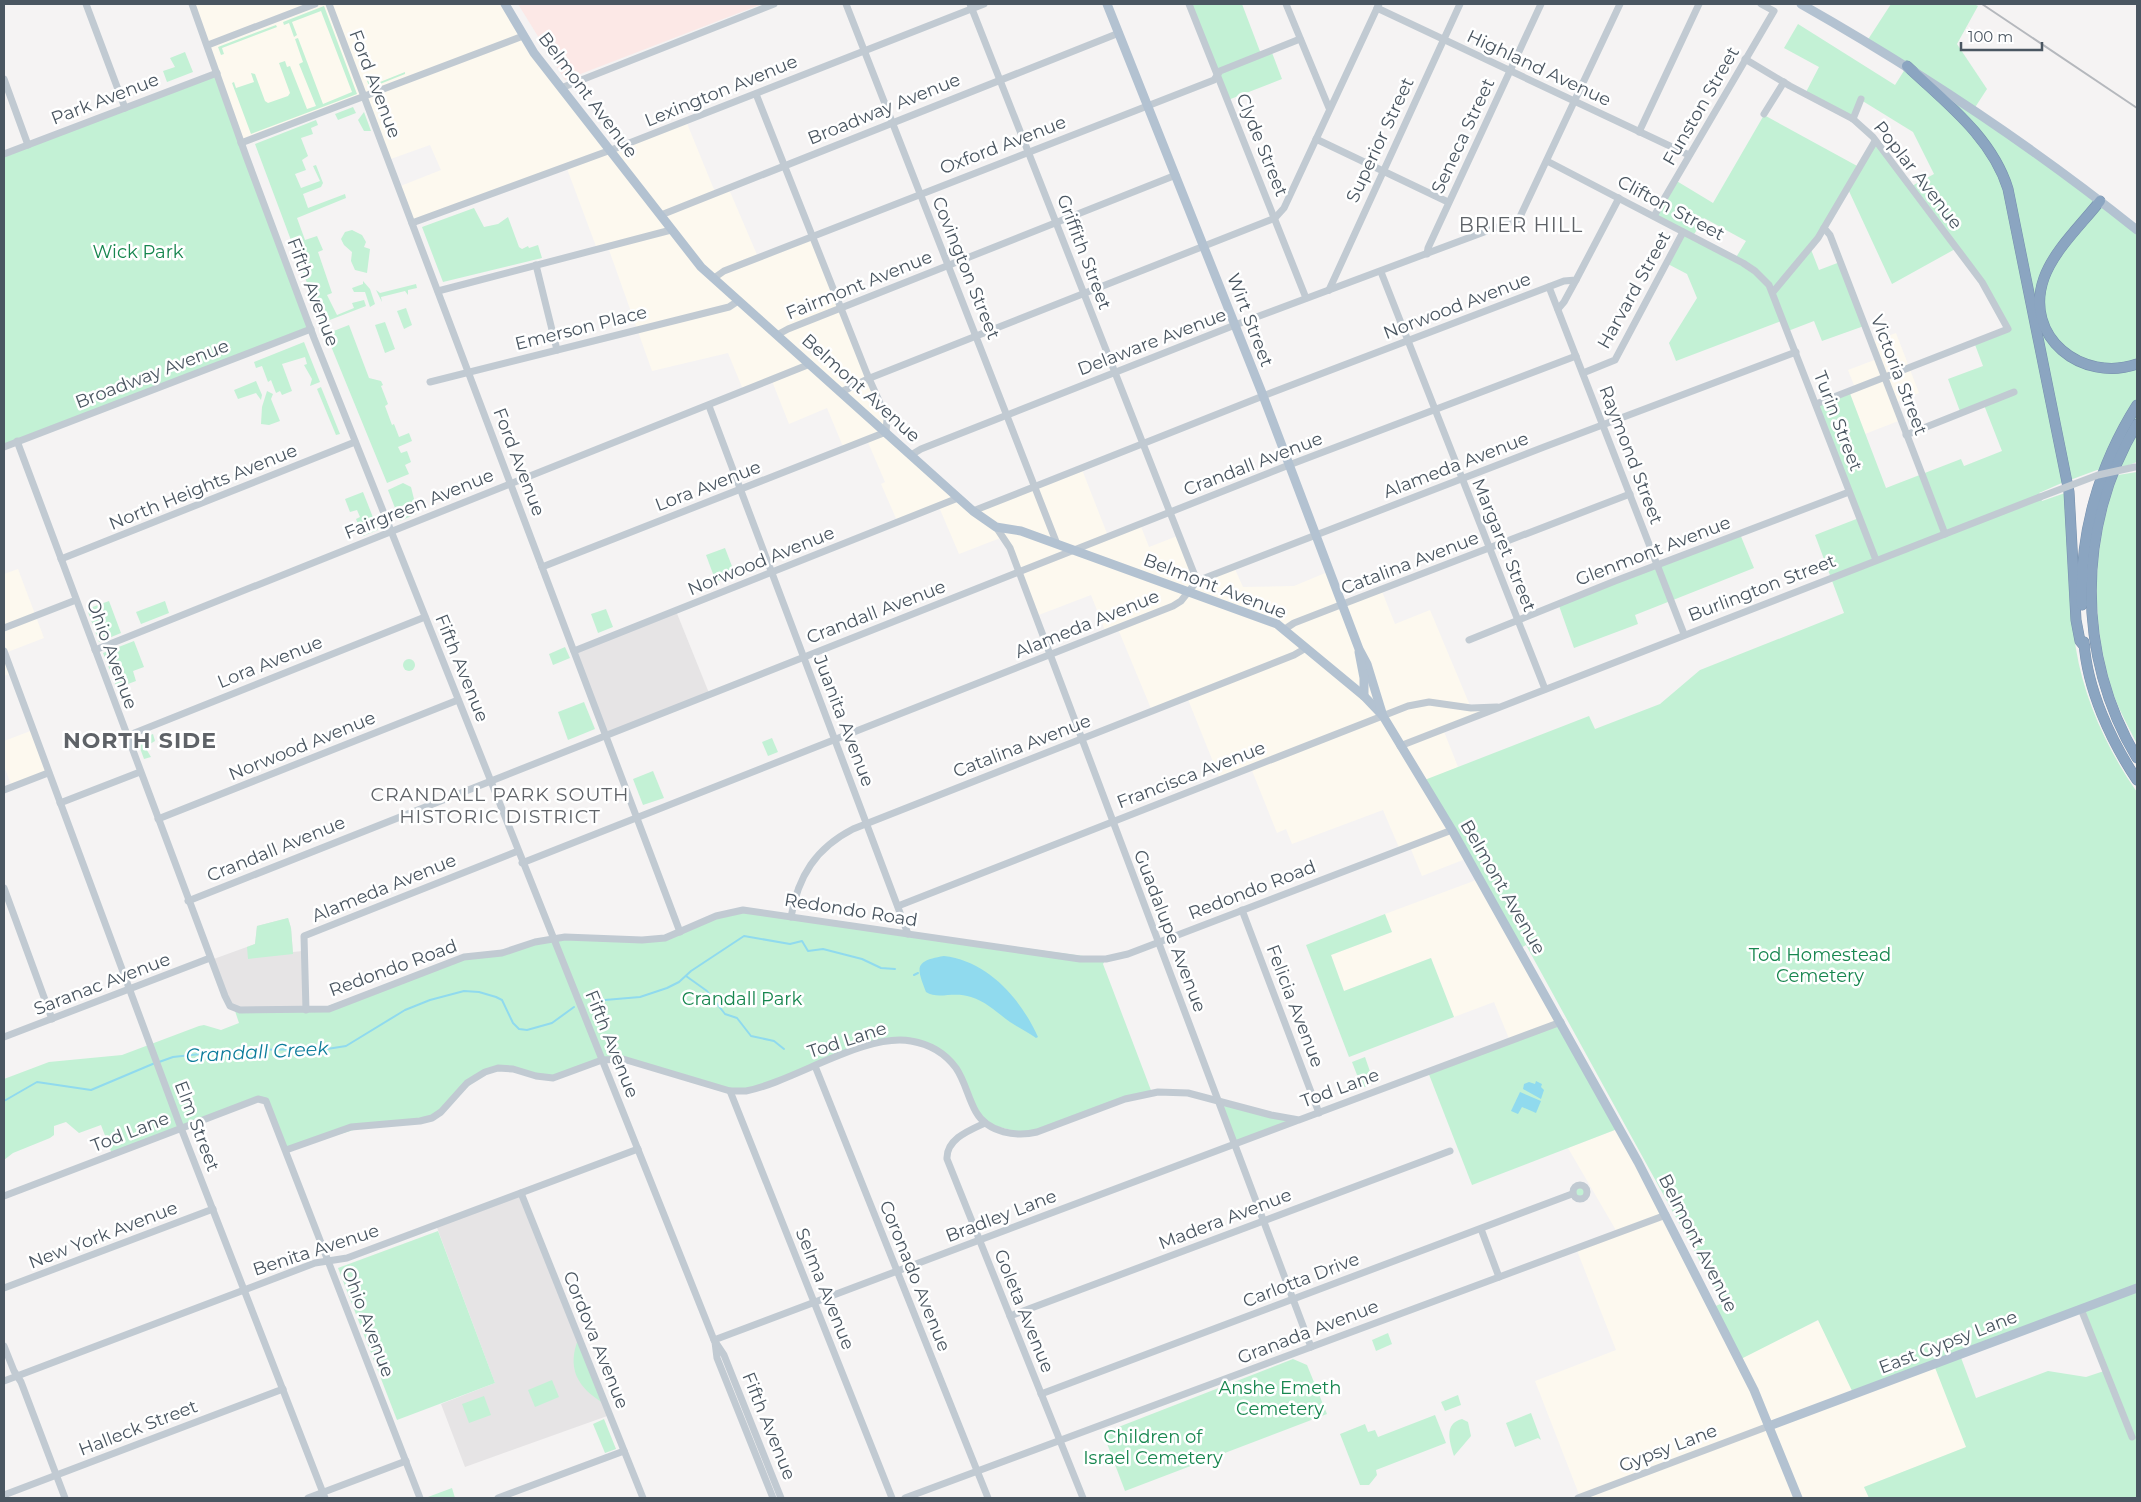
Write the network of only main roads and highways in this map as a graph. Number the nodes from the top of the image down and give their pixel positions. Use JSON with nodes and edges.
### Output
{"nodes":[{"id":1,"x":505,"y":4,"type":"edge"},
{"id":2,"x":1107,"y":4,"type":"edge"},
{"id":3,"x":1801,"y":4,"type":"edge"},
{"id":4,"x":1907,"y":66,"type":"junction"},
{"id":5,"x":2100,"y":201,"type":"junction"},
{"id":6,"x":2137,"y":230,"type":"edge"},
{"id":7,"x":2137,"y":364,"type":"edge"},
{"id":8,"x":2137,"y":405,"type":"edge"},
{"id":9,"x":2137,"y":424,"type":"edge"},
{"id":10,"x":2085,"y":647,"type":"junction"},
{"id":11,"x":1359,"y":650,"type":"junction"},
{"id":12,"x":1364,"y":696,"type":"junction"},
{"id":13,"x":1383,"y":716,"type":"junction"},
{"id":14,"x":2137,"y":758,"type":"edge"},
{"id":15,"x":2137,"y":780,"type":"edge"},
{"id":16,"x":2137,"y":1288,"type":"edge"},
{"id":17,"x":1769,"y":1426,"type":"junction"},
{"id":18,"x":1798,"y":1498,"type":"edge"}],
"edges":[{"from":1,"to":12,"type":"main road","name":"Belmont Avenue"},
{"from":2,"to":11,"type":"main road","name":"Wirt Street"},
{"from":3,"to":4,"type":"main road"},
{"from":4,"to":5,"type":"main road"},
{"from":4,"to":10,"type":"highway"},
{"from":5,"to":6,"type":"main road"},
{"from":5,"to":7,"type":"highway"},
{"from":8,"to":10,"type":"highway"},
{"from":9,"to":14,"type":"highway"},
{"from":10,"to":15,"type":"highway"},
{"from":11,"to":12,"type":"main road","name":"Wirt Street"},
{"from":11,"to":13,"type":"main road","name":"Wirt Street"},
{"from":12,"to":13,"type":"main road","name":"Belmont Avenue"},
{"from":13,"to":17,"type":"main road","name":"Belmont Avenue"},
{"from":16,"to":17,"type":"main road","name":"East Gypsy Lane"},
{"from":17,"to":18,"type":"main road","name":"Belmont Avenue"}]}
